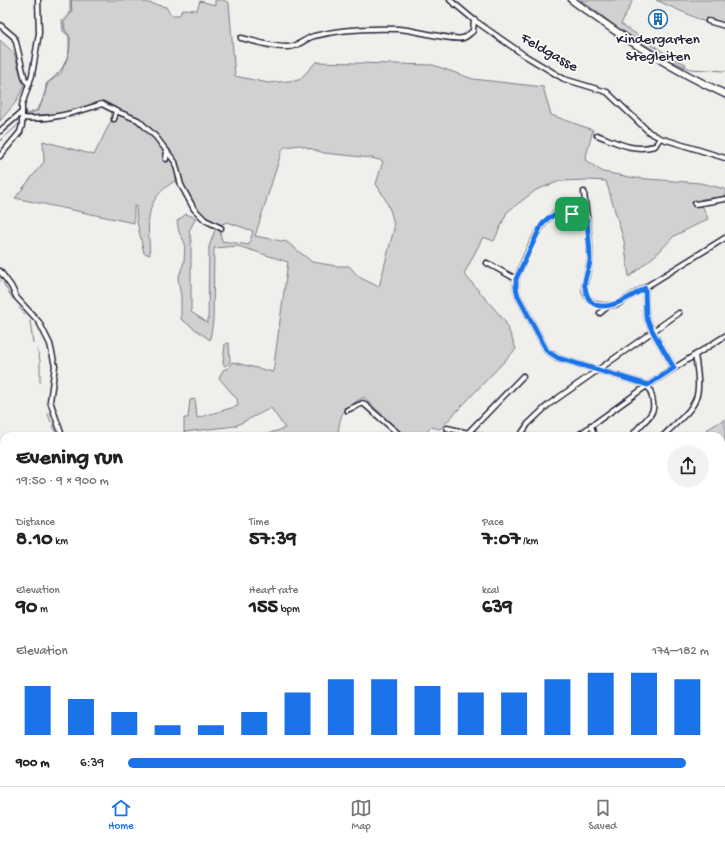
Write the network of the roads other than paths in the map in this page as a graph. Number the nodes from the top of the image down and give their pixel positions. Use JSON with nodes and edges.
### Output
{"nodes":[{"id":1,"x":38,"y":0,"type":"edge"},
{"id":2,"x":450,"y":0,"type":"edge"},
{"id":3,"x":572,"y":0,"type":"edge"},
{"id":4,"x":474,"y":20,"type":"junction"},
{"id":5,"x":708,"y":21,"type":"dead end"},
{"id":6,"x":0,"y":25,"type":"edge"},
{"id":7,"x":725,"y":26,"type":"edge"},
{"id":8,"x":241,"y":38,"type":"dead end"},
{"id":9,"x":29,"y":84,"type":"junction"},
{"id":10,"x":725,"y":94,"type":"edge"},
{"id":11,"x":116,"y":111,"type":"junction"},
{"id":12,"x":22,"y":112,"type":"junction"},
{"id":13,"x":23,"y":118,"type":"junction"},
{"id":14,"x":114,"y":119,"type":"dead end"},
{"id":15,"x":0,"y":131,"type":"edge"},
{"id":16,"x":597,"y":135,"type":"dead end"},
{"id":17,"x":660,"y":138,"type":"junction"},
{"id":18,"x":167,"y":151,"type":"junction"},
{"id":19,"x":0,"y":156,"type":"edge"},
{"id":20,"x":725,"y":158,"type":"edge"},
{"id":21,"x":166,"y":159,"type":"dead end"},
{"id":22,"x":584,"y":192,"type":"dead end"},
{"id":23,"x":725,"y":199,"type":"edge"},
{"id":24,"x":694,"y":204,"type":"dead end"},
{"id":25,"x":587,"y":220,"type":"junction"},
{"id":26,"x":221,"y":228,"type":"dead end"},
{"id":27,"x":725,"y":238,"type":"edge"},
{"id":28,"x":487,"y":263,"type":"dead end"},
{"id":29,"x":0,"y":271,"type":"edge"},
{"id":30,"x":516,"y":279,"type":"junction"},
{"id":31,"x":645,"y":288,"type":"junction"},
{"id":32,"x":607,"y":306,"type":"junction"},
{"id":33,"x":600,"y":313,"type":"dead end"},
{"id":34,"x":680,"y":313,"type":"dead end"},
{"id":35,"x":653,"y":332,"type":"junction"},
{"id":36,"x":725,"y":336,"type":"edge"},
{"id":37,"x":695,"y":355,"type":"junction"},
{"id":38,"x":674,"y":368,"type":"junction"},
{"id":39,"x":599,"y":370,"type":"junction"},
{"id":40,"x":523,"y":376,"type":"dead end"},
{"id":41,"x":648,"y":385,"type":"junction"},
{"id":42,"x":347,"y":410,"type":"dead end"},
{"id":43,"x":591,"y":425,"type":"junction"},
{"id":44,"x":447,"y":428,"type":"dead end"},
{"id":45,"x":61,"y":432,"type":"edge"},
{"id":46,"x":396,"y":432,"type":"edge"},
{"id":47,"x":460,"y":432,"type":"edge"},
{"id":48,"x":469,"y":432,"type":"edge"},
{"id":49,"x":523,"y":432,"type":"edge"},
{"id":50,"x":582,"y":432,"type":"edge"},
{"id":51,"x":593,"y":432,"type":"edge"},
{"id":52,"x":636,"y":432,"type":"edge"},
{"id":53,"x":667,"y":432,"type":"edge"}],
"edges":[{"from":1,"to":9,"type":"street"},
{"from":2,"to":4,"type":"street","name":"Feldgasse"},
{"from":3,"to":10,"type":"main road"},
{"from":4,"to":8,"type":"street"},
{"from":4,"to":17,"type":"street","name":"Feldgasse"},
{"from":5,"to":7,"type":"street"},
{"from":6,"to":9,"type":"street"},
{"from":9,"to":12,"type":"street"},
{"from":11,"to":13,"type":"street"},
{"from":11,"to":14,"type":"street"},
{"from":11,"to":18,"type":"street"},
{"from":12,"to":13,"type":"street"},
{"from":12,"to":15,"type":"street"},
{"from":13,"to":19,"type":"street"},
{"from":16,"to":17,"type":"street"},
{"from":17,"to":20,"type":"street","name":"Feldgasse"},
{"from":18,"to":21,"type":"street"},
{"from":18,"to":26,"type":"street"},
{"from":22,"to":25,"type":"street"},
{"from":23,"to":24,"type":"street"},
{"from":25,"to":30,"type":"street"},
{"from":25,"to":32,"type":"street"},
{"from":27,"to":31,"type":"street"},
{"from":28,"to":30,"type":"street"},
{"from":29,"to":45,"type":"street"},
{"from":30,"to":39,"type":"street"},
{"from":31,"to":32,"type":"street"},
{"from":31,"to":35,"type":"street"},
{"from":32,"to":33,"type":"street"},
{"from":34,"to":35,"type":"street"},
{"from":35,"to":38,"type":"street"},
{"from":35,"to":39,"type":"street"},
{"from":36,"to":37,"type":"street"},
{"from":37,"to":38,"type":"street"},
{"from":37,"to":53,"type":"street"},
{"from":38,"to":41,"type":"street"},
{"from":39,"to":41,"type":"street"},
{"from":39,"to":49,"type":"street"},
{"from":40,"to":48,"type":"street"},
{"from":41,"to":43,"type":"street"},
{"from":41,"to":52,"type":"street"},
{"from":42,"to":46,"type":"street"},
{"from":43,"to":50,"type":"street"},
{"from":43,"to":51,"type":"street"},
{"from":44,"to":47,"type":"street"}]}
